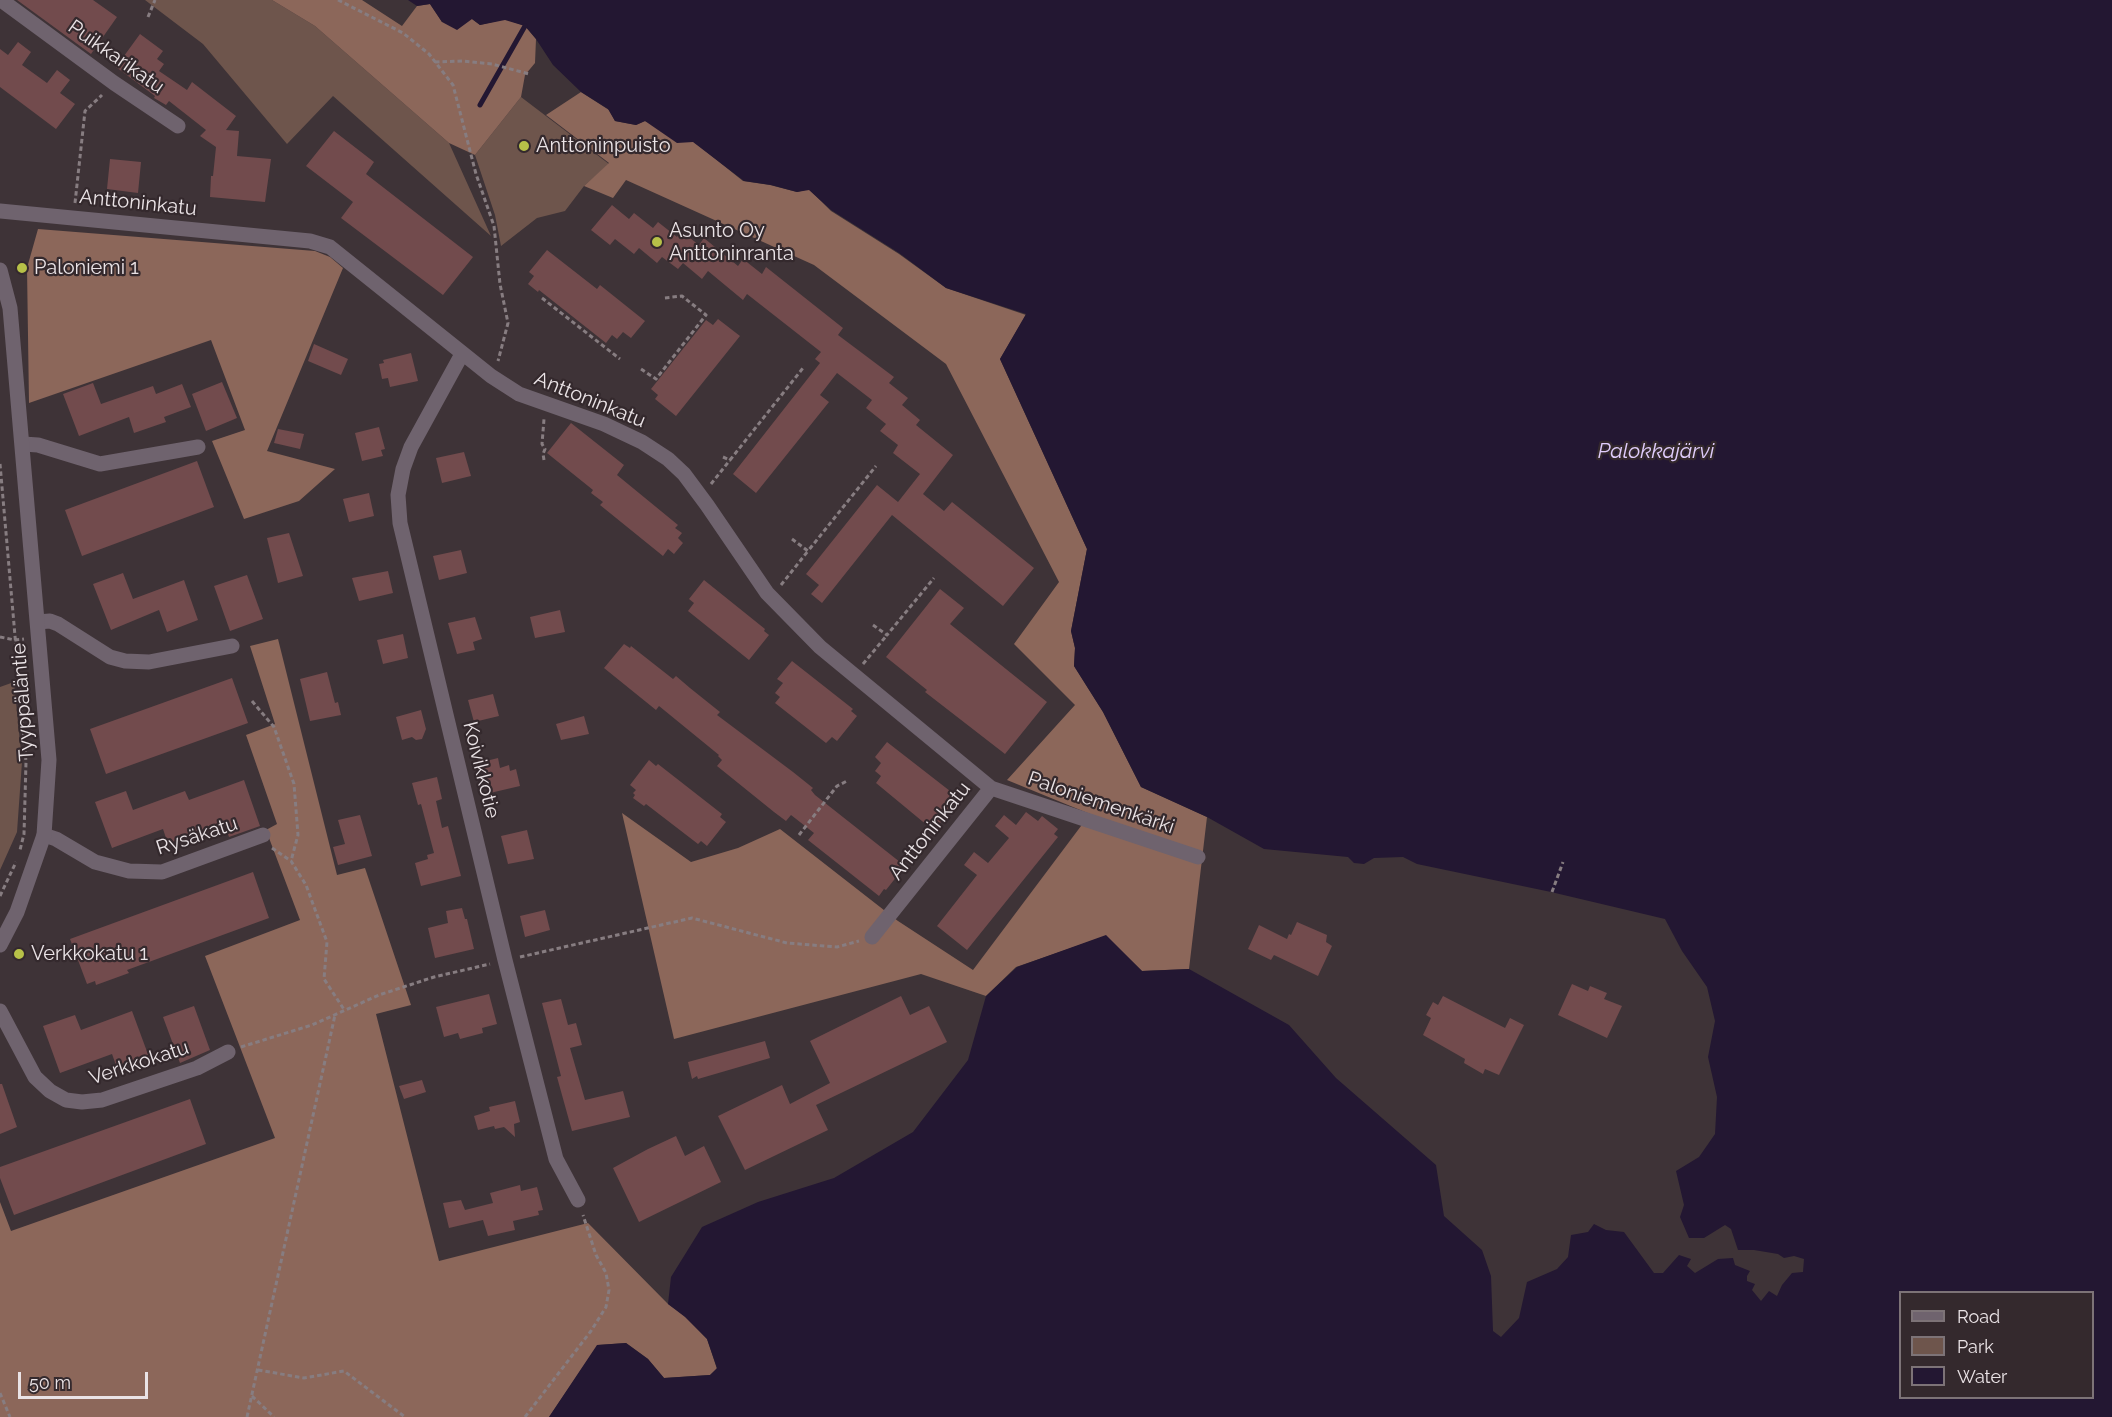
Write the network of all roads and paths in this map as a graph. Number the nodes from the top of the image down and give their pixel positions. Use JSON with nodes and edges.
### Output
{"nodes":[{"id":1,"x":1,"y":0,"type":"edge"},
{"id":2,"x":155,"y":0,"type":"edge"},
{"id":3,"x":338,"y":0,"type":"edge"},
{"id":4,"x":148,"y":17,"type":"dead end"},
{"id":5,"x":435,"y":62,"type":"junction"},
{"id":6,"x":529,"y":74,"type":"dead end"},
{"id":7,"x":114,"y":83,"type":"junction"},
{"id":8,"x":178,"y":126,"type":"dead end"},
{"id":9,"x":75,"y":205,"type":"dead end"},
{"id":10,"x":0,"y":211,"type":"edge"},
{"id":11,"x":0,"y":270,"type":"edge"},
{"id":12,"x":542,"y":298,"type":"dead end"},
{"id":13,"x":664,"y":298,"type":"dead end"},
{"id":14,"x":462,"y":354,"type":"junction"},
{"id":15,"x":620,"y":359,"type":"dead end"},
{"id":16,"x":497,"y":364,"type":"dead end"},
{"id":17,"x":803,"y":368,"type":"dead end"},
{"id":18,"x":641,"y":369,"type":"dead end"},
{"id":19,"x":544,"y":412,"type":"dead end"},
{"id":20,"x":23,"y":444,"type":"junction"},
{"id":21,"x":198,"y":447,"type":"dead end"},
{"id":22,"x":723,"y":457,"type":"dead end"},
{"id":23,"x":543,"y":460,"type":"dead end"},
{"id":24,"x":730,"y":460,"type":"junction"},
{"id":25,"x":0,"y":464,"type":"edge"},
{"id":26,"x":876,"y":466,"type":"dead end"},
{"id":27,"x":707,"y":489,"type":"dead end"},
{"id":28,"x":792,"y":539,"type":"dead end"},
{"id":29,"x":808,"y":551,"type":"junction"},
{"id":30,"x":934,"y":578,"type":"dead end"},
{"id":31,"x":777,"y":590,"type":"dead end"},
{"id":32,"x":38,"y":622,"type":"junction"},
{"id":33,"x":873,"y":625,"type":"dead end"},
{"id":34,"x":887,"y":635,"type":"junction"},
{"id":35,"x":0,"y":637,"type":"edge"},
{"id":36,"x":15,"y":640,"type":"junction"},
{"id":37,"x":232,"y":646,"type":"dead end"},
{"id":38,"x":860,"y":668,"type":"dead end"},
{"id":39,"x":252,"y":701,"type":"dead end"},
{"id":40,"x":847,"y":781,"type":"dead end"},
{"id":41,"x":991,"y":788,"type":"junction"},
{"id":42,"x":44,"y":835,"type":"junction"},
{"id":43,"x":798,"y":835,"type":"dead end"},
{"id":44,"x":260,"y":837,"type":"joint"},
{"id":45,"x":1198,"y":857,"type":"dead end"},
{"id":46,"x":291,"y":861,"type":"junction"},
{"id":47,"x":1563,"y":862,"type":"dead end"},
{"id":48,"x":1551,"y":892,"type":"dead end"},
{"id":49,"x":0,"y":896,"type":"edge"},
{"id":50,"x":872,"y":937,"type":"joint"},
{"id":51,"x":0,"y":945,"type":"edge"},
{"id":52,"x":505,"y":960,"type":"junction"},
{"id":53,"x":0,"y":1011,"type":"edge"},
{"id":54,"x":345,"y":1011,"type":"junction"},
{"id":55,"x":335,"y":1015,"type":"junction"},
{"id":56,"x":228,"y":1052,"type":"joint"},
{"id":57,"x":578,"y":1200,"type":"joint"},
{"id":58,"x":258,"y":1370,"type":"junction"},
{"id":59,"x":0,"y":1393,"type":"edge"},
{"id":60,"x":252,"y":1396,"type":"junction"},
{"id":61,"x":10,"y":1417,"type":"edge"},
{"id":62,"x":247,"y":1417,"type":"edge"},
{"id":63,"x":274,"y":1417,"type":"edge"},
{"id":64,"x":405,"y":1417,"type":"edge"},
{"id":65,"x":525,"y":1417,"type":"edge"}],
"edges":[{"from":1,"to":7,"type":"street","name":"Puikkarikatu"},
{"from":2,"to":4,"type":"path"},
{"from":3,"to":5,"type":"path"},
{"from":5,"to":6,"type":"path"},
{"from":5,"to":16,"type":"path"},
{"from":7,"to":8,"type":"street","name":"Puikkarikatu"},
{"from":7,"to":9,"type":"path"},
{"from":10,"to":14,"type":"street","name":"Anttoninkatu"},
{"from":11,"to":20,"type":"street","name":"Tyyppäläntie"},
{"from":12,"to":15,"type":"path"},
{"from":13,"to":18,"type":"path"},
{"from":14,"to":41,"type":"street","name":"Anttoninkatu"},
{"from":14,"to":52,"type":"street","name":"Koivikkotie"},
{"from":17,"to":24,"type":"path"},
{"from":19,"to":23,"type":"path"},
{"from":20,"to":21,"type":"street"},
{"from":20,"to":32,"type":"street","name":"Tyyppäläntie"},
{"from":22,"to":24,"type":"path"},
{"from":24,"to":27,"type":"path"},
{"from":25,"to":36,"type":"path"},
{"from":26,"to":29,"type":"path"},
{"from":28,"to":29,"type":"path"},
{"from":29,"to":31,"type":"path"},
{"from":30,"to":34,"type":"path"},
{"from":32,"to":37,"type":"street"},
{"from":32,"to":42,"type":"street","name":"Tyyppäläntie"},
{"from":33,"to":34,"type":"path"},
{"from":34,"to":38,"type":"path"},
{"from":35,"to":36,"type":"path"},
{"from":36,"to":49,"type":"path"},
{"from":39,"to":46,"type":"path"},
{"from":40,"to":43,"type":"path"},
{"from":41,"to":45,"type":"street","name":"Paloniemenkärki"},
{"from":41,"to":50,"type":"street","name":"Anttoninkatu"},
{"from":42,"to":44,"type":"street","name":"Rysäkatu"},
{"from":42,"to":51,"type":"street","name":"Tyyppäläntie"},
{"from":44,"to":46,"type":"path"},
{"from":46,"to":54,"type":"path"},
{"from":47,"to":48,"type":"path"},
{"from":50,"to":52,"type":"path"},
{"from":52,"to":54,"type":"path"},
{"from":52,"to":57,"type":"street","name":"Koivikkotie"},
{"from":53,"to":56,"type":"street","name":"Verkkokatu"},
{"from":54,"to":55,"type":"path"},
{"from":55,"to":56,"type":"path"},
{"from":55,"to":58,"type":"path"},
{"from":57,"to":65,"type":"path"},
{"from":58,"to":60,"type":"path"},
{"from":58,"to":64,"type":"path"},
{"from":59,"to":61,"type":"path"},
{"from":60,"to":62,"type":"path"},
{"from":60,"to":63,"type":"path"}]}
